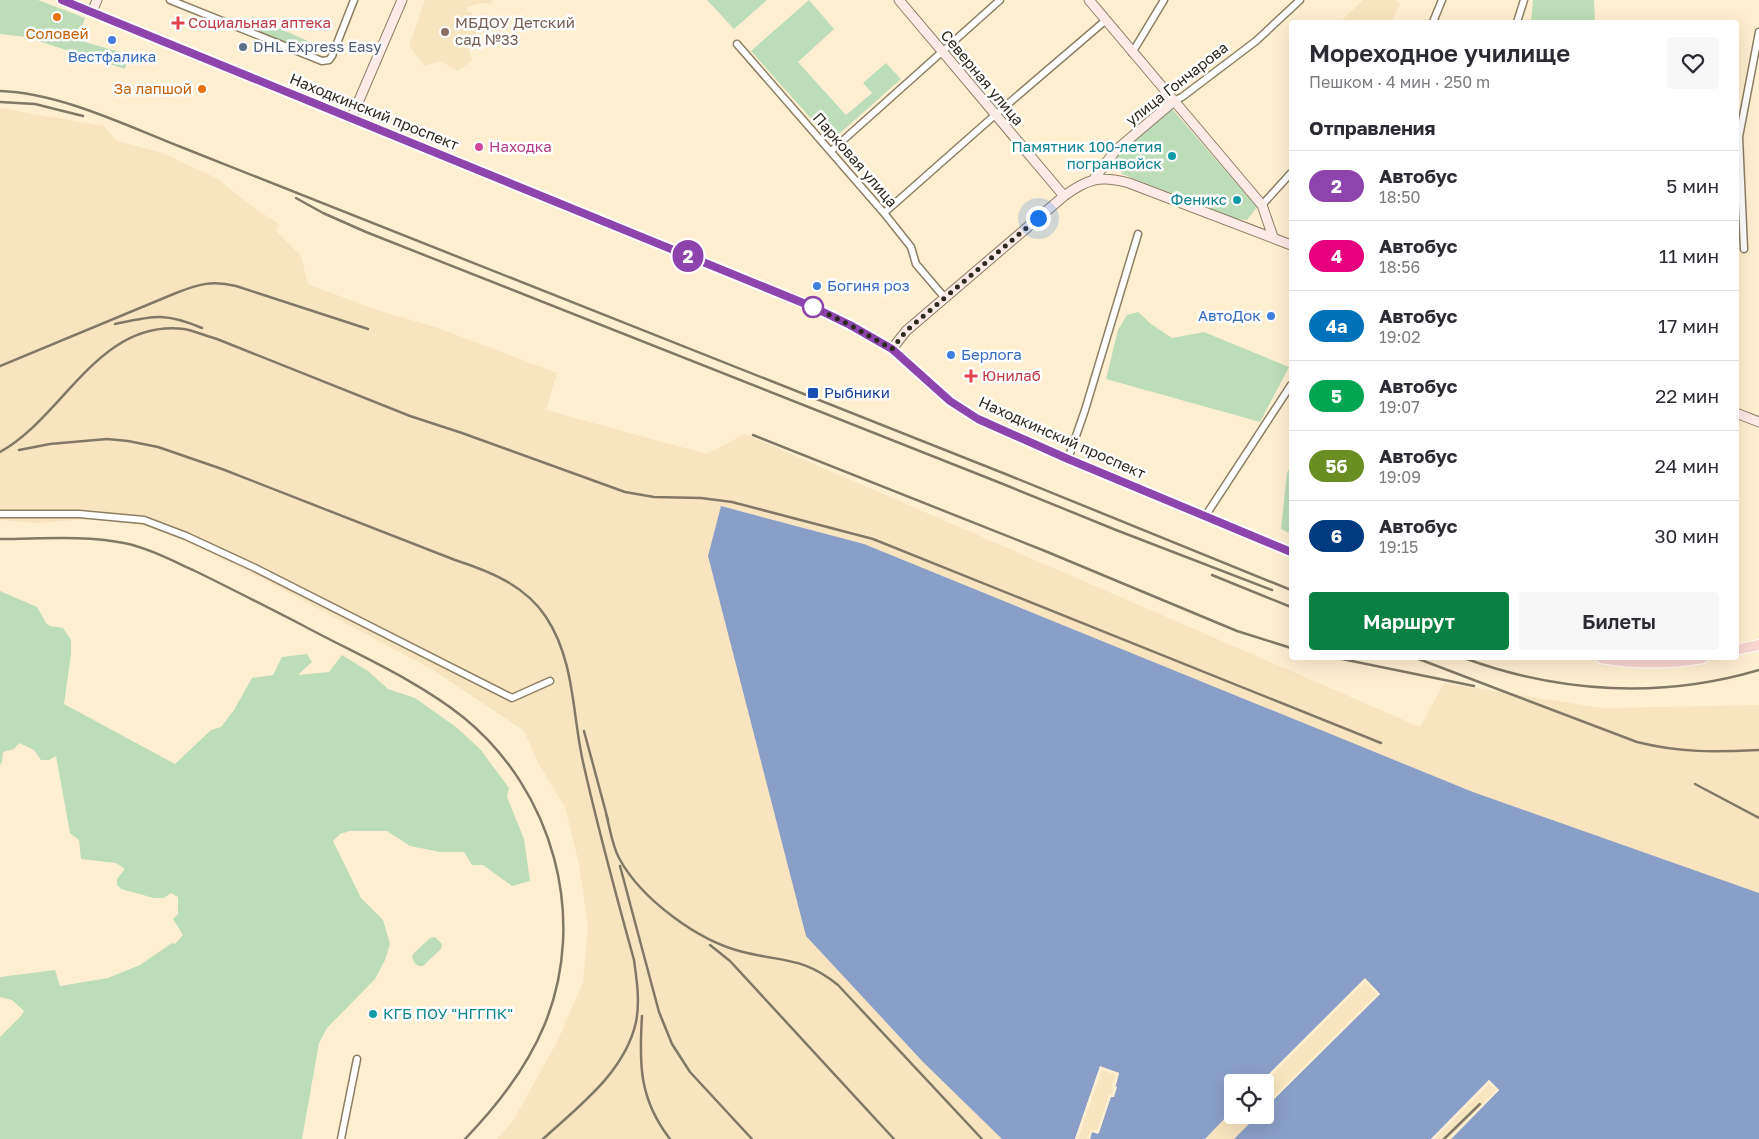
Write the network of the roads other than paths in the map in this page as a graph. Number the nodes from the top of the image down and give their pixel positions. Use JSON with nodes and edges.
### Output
{"nodes":[{"id":1,"x":62,"y":0,"type":"edge"},
{"id":2,"x":97,"y":0,"type":"edge"},
{"id":3,"x":170,"y":0,"type":"edge"},
{"id":4,"x":354,"y":0,"type":"edge"},
{"id":5,"x":402,"y":0,"type":"edge"},
{"id":6,"x":899,"y":0,"type":"edge"},
{"id":7,"x":1000,"y":0,"type":"edge"},
{"id":8,"x":1089,"y":0,"type":"edge"},
{"id":9,"x":1164,"y":0,"type":"edge"},
{"id":10,"x":1300,"y":0,"type":"edge"},
{"id":11,"x":1442,"y":0,"type":"edge"},
{"id":12,"x":1524,"y":0,"type":"edge"},
{"id":13,"x":92,"y":12,"type":"junction"},
{"id":14,"x":1106,"y":20,"type":"junction"},
{"id":15,"x":1434,"y":20,"type":"edge"},
{"id":16,"x":1518,"y":20,"type":"edge"},
{"id":17,"x":1759,"y":32,"type":"edge"},
{"id":18,"x":737,"y":44,"type":"dead end"},
{"id":19,"x":943,"y":52,"type":"junction"},
{"id":20,"x":1132,"y":53,"type":"junction"},
{"id":21,"x":1174,"y":101,"type":"junction"},
{"id":22,"x":995,"y":115,"type":"junction"},
{"id":23,"x":351,"y":118,"type":"junction"},
{"id":24,"x":830,"y":151,"type":"junction"},
{"id":25,"x":1289,"y":175,"type":"edge"},
{"id":26,"x":1094,"y":179,"type":"junction"},
{"id":27,"x":1064,"y":196,"type":"junction"},
{"id":28,"x":1262,"y":205,"type":"junction"},
{"id":29,"x":884,"y":213,"type":"junction"},
{"id":30,"x":1138,"y":234,"type":"dead end"},
{"id":31,"x":1273,"y":237,"type":"junction"},
{"id":32,"x":1289,"y":243,"type":"edge"},
{"id":33,"x":1744,"y":250,"type":"dead end"},
{"id":34,"x":945,"y":298,"type":"junction"},
{"id":35,"x":892,"y":349,"type":"junction"},
{"id":36,"x":1289,"y":389,"type":"edge"},
{"id":37,"x":1739,"y":414,"type":"edge"},
{"id":38,"x":1759,"y":422,"type":"edge"},
{"id":39,"x":1068,"y":459,"type":"junction"},
{"id":40,"x":0,"y":514,"type":"edge"},
{"id":41,"x":1206,"y":515,"type":"junction"},
{"id":42,"x":1289,"y":551,"type":"edge"},
{"id":43,"x":1759,"y":645,"type":"edge"},
{"id":44,"x":1739,"y":649,"type":"edge"},
{"id":45,"x":1618,"y":660,"type":"edge"},
{"id":46,"x":1679,"y":660,"type":"edge"},
{"id":47,"x":550,"y":681,"type":"dead end"},
{"id":48,"x":357,"y":1059,"type":"dead end"},
{"id":49,"x":341,"y":1139,"type":"edge"}],
"edges":[{"from":1,"to":13,"type":"main road","name":"Находкинский проспект"},
{"from":2,"to":13,"type":"main road"},
{"from":3,"to":4,"type":"street"},
{"from":5,"to":23,"type":"main road"},
{"from":6,"to":19,"type":"main road","name":"Северная улица"},
{"from":7,"to":19,"type":"street"},
{"from":8,"to":14,"type":"main road"},
{"from":9,"to":20,"type":"street"},
{"from":10,"to":21,"type":"street","name":"улица Гончарова"},
{"from":11,"to":15,"type":"street"},
{"from":12,"to":16,"type":"street"},
{"from":13,"to":23,"type":"main road","name":"Находкинский проспект"},
{"from":14,"to":20,"type":"main road"},
{"from":14,"to":22,"type":"street"},
{"from":17,"to":33,"type":"street"},
{"from":18,"to":24,"type":"street","name":"Парковая улица"},
{"from":19,"to":22,"type":"main road","name":"Северная улица"},
{"from":19,"to":24,"type":"street"},
{"from":20,"to":21,"type":"main road"},
{"from":21,"to":26,"type":"main road","name":"улица Гончарова"},
{"from":21,"to":28,"type":"main road"},
{"from":22,"to":27,"type":"main road","name":"Северная улица"},
{"from":22,"to":29,"type":"street"},
{"from":23,"to":35,"type":"main road","name":"Находкинский проспект"},
{"from":24,"to":29,"type":"street","name":"Парковая улица"},
{"from":25,"to":28,"type":"street"},
{"from":26,"to":27,"type":"main road","name":"улица Гончарова"},
{"from":26,"to":31,"type":"main road"},
{"from":27,"to":34,"type":"main road","name":"улица Гончарова"},
{"from":28,"to":31,"type":"main road"},
{"from":29,"to":34,"type":"street","name":"Парковая улица"},
{"from":30,"to":39,"type":"street"},
{"from":31,"to":32,"type":"main road"},
{"from":34,"to":35,"type":"main road","name":"улица Гончарова"},
{"from":35,"to":39,"type":"main road","name":"Находкинский проспект"},
{"from":36,"to":41,"type":"street"},
{"from":37,"to":38,"type":"main road"},
{"from":39,"to":41,"type":"main road","name":"Находкинский проспект"},
{"from":40,"to":47,"type":"street"},
{"from":41,"to":42,"type":"main road","name":"Находкинский проспект"},
{"from":43,"to":44,"type":"main road"},
{"from":45,"to":46,"type":"main road"},
{"from":48,"to":49,"type":"street"}]}
